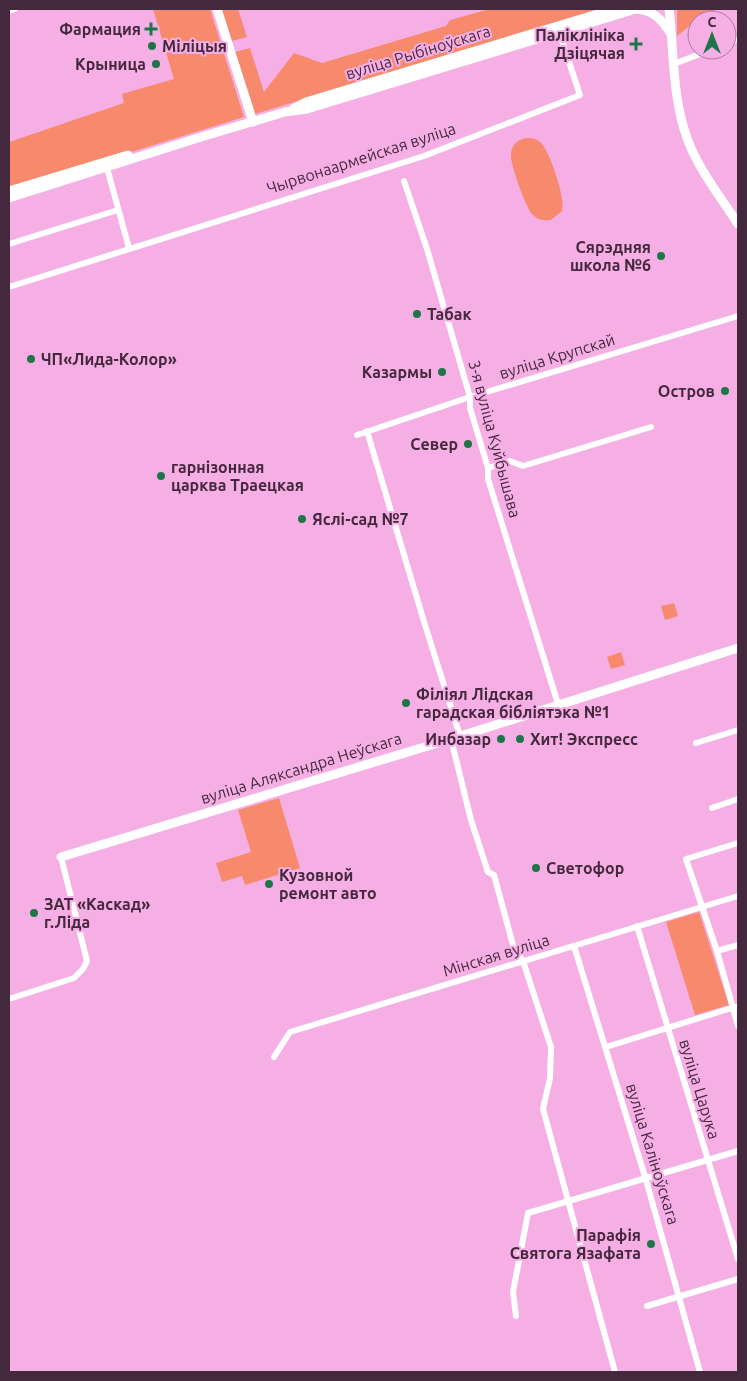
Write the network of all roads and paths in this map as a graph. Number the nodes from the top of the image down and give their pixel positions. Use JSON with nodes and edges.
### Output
{"nodes":[{"id":1,"x":15,"y":9,"type":"edge"},
{"id":2,"x":217,"y":9,"type":"edge"},
{"id":3,"x":616,"y":9,"type":"edge"},
{"id":4,"x":635,"y":9,"type":"edge"},
{"id":5,"x":669,"y":9,"type":"edge"},
{"id":6,"x":9,"y":11,"type":"edge"},
{"id":7,"x":559,"y":29,"type":"junction"},
{"id":8,"x":672,"y":36,"type":"junction"},
{"id":9,"x":687,"y":59,"type":"edge"},
{"id":10,"x":674,"y":64,"type":"junction"},
{"id":11,"x":253,"y":122,"type":"junction"},
{"id":12,"x":167,"y":148,"type":"junction"},
{"id":13,"x":107,"y":168,"type":"junction"},
{"id":14,"x":404,"y":181,"type":"dead end"},
{"id":15,"x":9,"y":191,"type":"edge"},
{"id":16,"x":9,"y":198,"type":"edge"},
{"id":17,"x":118,"y":210,"type":"junction"},
{"id":18,"x":738,"y":224,"type":"edge"},
{"id":19,"x":9,"y":244,"type":"edge"},
{"id":20,"x":129,"y":248,"type":"junction"},
{"id":21,"x":9,"y":287,"type":"edge"},
{"id":22,"x":738,"y":316,"type":"edge"},
{"id":23,"x":470,"y":396,"type":"junction"},
{"id":24,"x":651,"y":427,"type":"dead end"},
{"id":25,"x":367,"y":432,"type":"junction"},
{"id":26,"x":357,"y":435,"type":"dead end"},
{"id":27,"x":488,"y":468,"type":"junction"},
{"id":28,"x":738,"y":648,"type":"edge"},
{"id":29,"x":558,"y":704,"type":"junction"},
{"id":30,"x":738,"y":730,"type":"edge"},
{"id":31,"x":460,"y":736,"type":"junction"},
{"id":32,"x":451,"y":739,"type":"junction"},
{"id":33,"x":696,"y":743,"type":"dead end"},
{"id":34,"x":738,"y":800,"type":"edge"},
{"id":35,"x":712,"y":808,"type":"dead end"},
{"id":36,"x":738,"y":843,"type":"edge"},
{"id":37,"x":61,"y":857,"type":"joint"},
{"id":38,"x":738,"y":896,"type":"edge"},
{"id":39,"x":702,"y":907,"type":"junction"},
{"id":40,"x":637,"y":926,"type":"junction"},
{"id":41,"x":738,"y":945,"type":"edge"},
{"id":42,"x":574,"y":946,"type":"junction"},
{"id":43,"x":717,"y":951,"type":"junction"},
{"id":44,"x":523,"y":960,"type":"junction"},
{"id":45,"x":9,"y":999,"type":"edge"},
{"id":46,"x":736,"y":1007,"type":"edge"},
{"id":47,"x":738,"y":1026,"type":"edge"},
{"id":48,"x":667,"y":1028,"type":"junction"},
{"id":49,"x":606,"y":1047,"type":"junction"},
{"id":50,"x":274,"y":1057,"type":"dead end"},
{"id":51,"x":738,"y":1151,"type":"edge"},
{"id":52,"x":708,"y":1161,"type":"junction"},
{"id":53,"x":646,"y":1180,"type":"junction"},
{"id":54,"x":568,"y":1202,"type":"junction"},
{"id":55,"x":738,"y":1259,"type":"edge"},
{"id":56,"x":738,"y":1279,"type":"edge"},
{"id":57,"x":680,"y":1297,"type":"junction"},
{"id":58,"x":647,"y":1306,"type":"dead end"},
{"id":59,"x":516,"y":1316,"type":"dead end"},
{"id":60,"x":615,"y":1372,"type":"edge"},
{"id":61,"x":700,"y":1372,"type":"edge"}],
"edges":[{"from":1,"to":6,"type":"street"},
{"from":2,"to":11,"type":"main road"},
{"from":3,"to":7,"type":"main road"},
{"from":4,"to":7,"type":"main road"},
{"from":4,"to":8,"type":"main road"},
{"from":5,"to":8,"type":"main road"},
{"from":7,"to":11,"type":"main road","name":"вуліца Рыбіноўскага"},
{"from":7,"to":20,"type":"street","name":"Чырвонаармейская вуліца"},
{"from":8,"to":10,"type":"main road"},
{"from":9,"to":10,"type":"street"},
{"from":10,"to":18,"type":"main road"},
{"from":11,"to":12,"type":"main road","name":"вуліца Рыбіноўскага"},
{"from":12,"to":13,"type":"main road","name":"вуліца Рыбіноўскага"},
{"from":12,"to":15,"type":"main road","name":"вуліца Рыбіноўскага"},
{"from":13,"to":16,"type":"main road","name":"вуліца Рыбіноўскага"},
{"from":13,"to":17,"type":"street"},
{"from":14,"to":23,"type":"street","name":"3-я вуліца Куйбышава"},
{"from":17,"to":19,"type":"street"},
{"from":17,"to":20,"type":"street"},
{"from":20,"to":21,"type":"street","name":"Чырвонаармейская вуліца"},
{"from":22,"to":23,"type":"street","name":"вуліца Крупскай"},
{"from":23,"to":25,"type":"street","name":"вуліца Крупскай"},
{"from":23,"to":27,"type":"street","name":"3-я вуліца Куйбышава"},
{"from":24,"to":27,"type":"street"},
{"from":25,"to":26,"type":"street","name":"вуліца Крупскай"},
{"from":25,"to":31,"type":"street"},
{"from":27,"to":29,"type":"street","name":"3-я вуліца Куйбышава"},
{"from":28,"to":29,"type":"main road","name":"вуліца Аляксандра Неўскага"},
{"from":29,"to":31,"type":"main road","name":"вуліца Аляксандра Неўскага"},
{"from":30,"to":33,"type":"street"},
{"from":31,"to":32,"type":"main road","name":"вуліца Аляксандра Неўскага"},
{"from":32,"to":37,"type":"main road","name":"вуліца Аляксандра Неўскага"},
{"from":32,"to":44,"type":"street"},
{"from":34,"to":35,"type":"street"},
{"from":36,"to":39,"type":"street"},
{"from":37,"to":45,"type":"street","name":"вуліца Аляксандра Неўскага"},
{"from":38,"to":39,"type":"street","name":"Мінская вуліца"},
{"from":39,"to":40,"type":"street","name":"Мінская вуліца"},
{"from":39,"to":43,"type":"street"},
{"from":40,"to":42,"type":"street","name":"Мінская вуліца"},
{"from":40,"to":48,"type":"street","name":"вуліца Царука"},
{"from":41,"to":43,"type":"street"},
{"from":42,"to":44,"type":"street","name":"Мінская вуліца"},
{"from":42,"to":49,"type":"street","name":"вуліца Каліноўскага"},
{"from":43,"to":46,"type":"street"},
{"from":44,"to":50,"type":"street","name":"Мінская вуліца"},
{"from":44,"to":54,"type":"street"},
{"from":46,"to":47,"type":"street"},
{"from":46,"to":48,"type":"street"},
{"from":48,"to":49,"type":"street"},
{"from":48,"to":52,"type":"street","name":"вуліца Царука"},
{"from":49,"to":53,"type":"street","name":"вуліца Каліноўскага"},
{"from":51,"to":52,"type":"street"},
{"from":52,"to":53,"type":"street"},
{"from":52,"to":55,"type":"street","name":"вуліца Царука"},
{"from":53,"to":54,"type":"street"},
{"from":53,"to":57,"type":"street","name":"вуліца Каліноўскага"},
{"from":54,"to":59,"type":"street"},
{"from":54,"to":60,"type":"street"},
{"from":56,"to":57,"type":"street"},
{"from":57,"to":58,"type":"street"},
{"from":57,"to":61,"type":"street","name":"вуліца Каліноўскага"}]}
